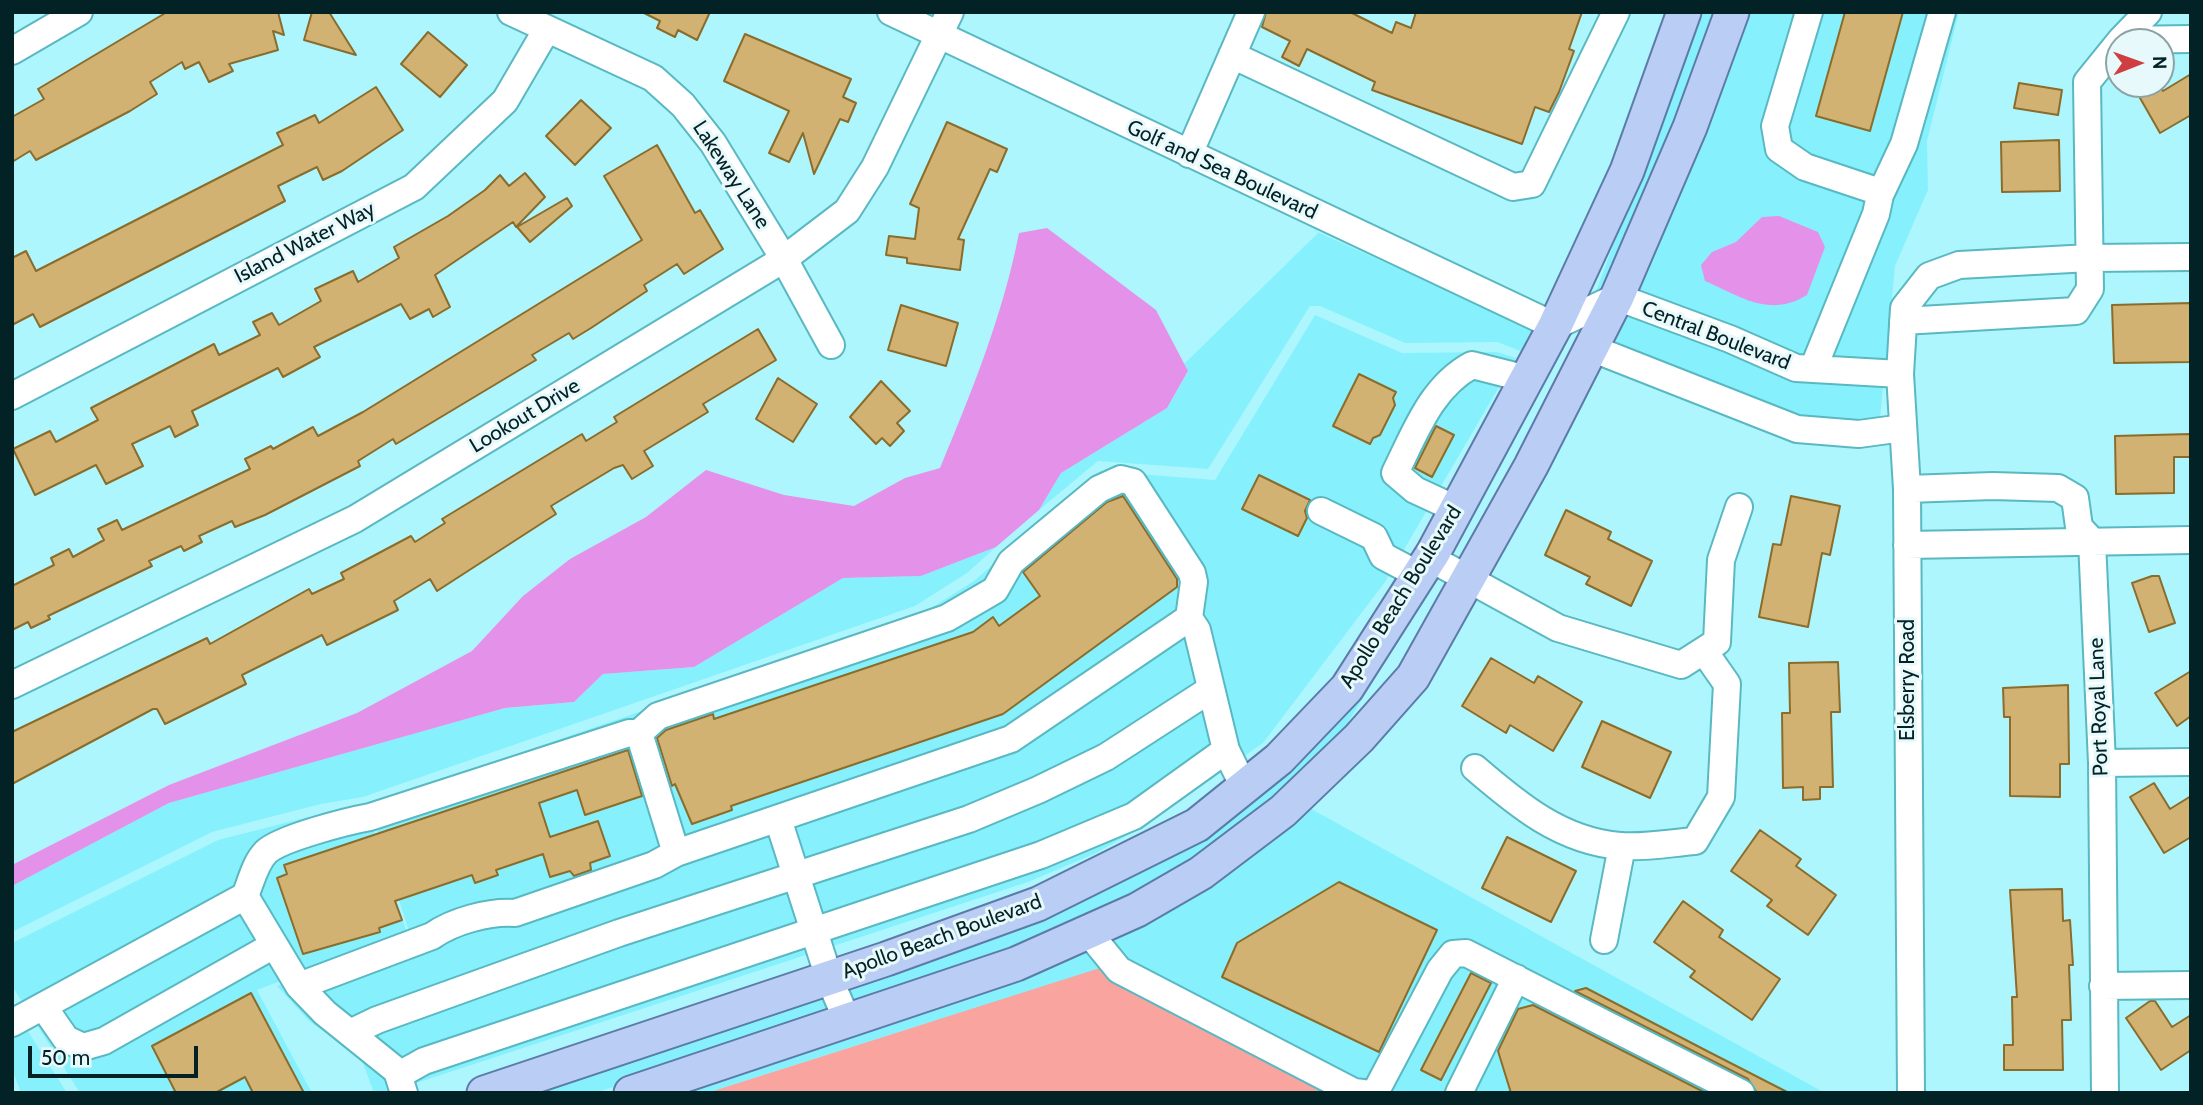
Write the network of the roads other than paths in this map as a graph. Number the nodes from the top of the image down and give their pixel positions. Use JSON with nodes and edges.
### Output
{"nodes":[{"id":1,"x":79,"y":12,"type":"edge"},
{"id":2,"x":511,"y":12,"type":"edge"},
{"id":3,"x":891,"y":12,"type":"edge"},
{"id":4,"x":950,"y":12,"type":"edge"},
{"id":5,"x":1251,"y":12,"type":"edge"},
{"id":6,"x":1616,"y":12,"type":"edge"},
{"id":7,"x":1684,"y":12,"type":"edge"},
{"id":8,"x":1732,"y":12,"type":"edge"},
{"id":9,"x":1809,"y":12,"type":"edge"},
{"id":10,"x":1942,"y":12,"type":"edge"},
{"id":11,"x":2148,"y":12,"type":"edge"},
{"id":12,"x":2133,"y":28,"type":"edge"},
{"id":13,"x":547,"y":29,"type":"junction"},
{"id":14,"x":939,"y":36,"type":"junction"},
{"id":15,"x":12,"y":51,"type":"edge"},
{"id":16,"x":1232,"y":55,"type":"junction"},
{"id":17,"x":2105,"y":60,"type":"edge"},
{"id":18,"x":1189,"y":154,"type":"junction"},
{"id":19,"x":1880,"y":195,"type":"junction"},
{"id":20,"x":2191,"y":257,"type":"edge"},
{"id":21,"x":2090,"y":258,"type":"junction"},
{"id":22,"x":784,"y":259,"type":"junction"},
{"id":23,"x":1616,"y":297,"type":"junction"},
{"id":24,"x":1903,"y":321,"type":"junction"},
{"id":25,"x":1555,"y":327,"type":"junction"},
{"id":26,"x":831,"y":345,"type":"dead end"},
{"id":27,"x":1591,"y":348,"type":"junction"},
{"id":28,"x":1812,"y":369,"type":"junction"},
{"id":29,"x":1900,"y":373,"type":"junction"},
{"id":30,"x":1527,"y":379,"type":"junction"},
{"id":31,"x":12,"y":396,"type":"edge"},
{"id":32,"x":1903,"y":428,"type":"junction"},
{"id":33,"x":1907,"y":489,"type":"junction"},
{"id":34,"x":1739,"y":507,"type":"dead end"},
{"id":35,"x":1456,"y":509,"type":"junction"},
{"id":36,"x":1321,"y":511,"type":"dead end"},
{"id":37,"x":2191,"y":540,"type":"edge"},
{"id":38,"x":2092,"y":541,"type":"junction"},
{"id":39,"x":1907,"y":545,"type":"junction"},
{"id":40,"x":1424,"y":566,"type":"junction"},
{"id":41,"x":1469,"y":580,"type":"junction"},
{"id":42,"x":1189,"y":618,"type":"junction"},
{"id":43,"x":1704,"y":650,"type":"junction"},
{"id":44,"x":12,"y":685,"type":"edge"},
{"id":45,"x":1211,"y":689,"type":"junction"},
{"id":46,"x":639,"y":733,"type":"junction"},
{"id":47,"x":1226,"y":750,"type":"junction"},
{"id":48,"x":2191,"y":762,"type":"edge"},
{"id":49,"x":2102,"y":763,"type":"junction"},
{"id":50,"x":1475,"y":768,"type":"dead end"},
{"id":51,"x":1244,"y":787,"type":"junction"},
{"id":52,"x":778,"y":819,"type":"junction"},
{"id":53,"x":1622,"y":846,"type":"junction"},
{"id":54,"x":676,"y":853,"type":"junction"},
{"id":55,"x":796,"y":875,"type":"junction"},
{"id":56,"x":245,"y":896,"type":"junction"},
{"id":57,"x":814,"y":931,"type":"junction"},
{"id":58,"x":1088,"y":932,"type":"junction"},
{"id":59,"x":1604,"y":940,"type":"dead end"},
{"id":60,"x":274,"y":945,"type":"junction"},
{"id":61,"x":829,"y":978,"type":"junction"},
{"id":62,"x":1516,"y":978,"type":"junction"},
{"id":63,"x":2191,"y":985,"type":"edge"},
{"id":64,"x":299,"y":986,"type":"junction"},
{"id":65,"x":2103,"y":986,"type":"junction"},
{"id":66,"x":43,"y":1006,"type":"junction"},
{"id":67,"x":847,"y":1020,"type":"junction"},
{"id":68,"x":12,"y":1023,"type":"edge"},
{"id":69,"x":350,"y":1033,"type":"junction"},
{"id":70,"x":401,"y":1084,"type":"edge"},
{"id":71,"x":484,"y":1093,"type":"edge"},
{"id":72,"x":631,"y":1093,"type":"edge"},
{"id":73,"x":1363,"y":1093,"type":"edge"},
{"id":74,"x":1375,"y":1093,"type":"edge"},
{"id":75,"x":1459,"y":1093,"type":"edge"},
{"id":76,"x":1741,"y":1093,"type":"edge"},
{"id":77,"x":1911,"y":1093,"type":"edge"},
{"id":78,"x":2105,"y":1093,"type":"edge"}],
"edges":[{"from":1,"to":15,"type":"street"},
{"from":2,"to":13,"type":"street","name":"Lakeway Lane"},
{"from":3,"to":14,"type":"street","name":"Golf and Sea Boulevard"},
{"from":4,"to":14,"type":"street","name":"Lookout Drive"},
{"from":5,"to":16,"type":"street"},
{"from":6,"to":16,"type":"street"},
{"from":7,"to":25,"type":"main road","name":"Apollo Beach Boulevard"},
{"from":8,"to":23,"type":"main road"},
{"from":9,"to":19,"type":"street"},
{"from":10,"to":19,"type":"street"},
{"from":11,"to":12,"type":"street"},
{"from":13,"to":22,"type":"street","name":"Lakeway Lane"},
{"from":13,"to":31,"type":"street","name":"Island Water Way"},
{"from":14,"to":18,"type":"street","name":"Golf and Sea Boulevard"},
{"from":14,"to":22,"type":"street","name":"Lookout Drive"},
{"from":16,"to":18,"type":"street"},
{"from":17,"to":21,"type":"street"},
{"from":18,"to":25,"type":"street","name":"Golf and Sea Boulevard"},
{"from":19,"to":28,"type":"street"},
{"from":20,"to":21,"type":"street"},
{"from":21,"to":24,"type":"street","name":"Elsberry Road"},
{"from":21,"to":24,"type":"street"},
{"from":22,"to":26,"type":"street","name":"Lakeway Lane"},
{"from":22,"to":44,"type":"street","name":"Lookout Drive"},
{"from":23,"to":25,"type":"street"},
{"from":23,"to":27,"type":"main road"},
{"from":23,"to":28,"type":"street","name":"Central Boulevard"},
{"from":24,"to":29,"type":"street","name":"Elsberry Road"},
{"from":25,"to":30,"type":"main road","name":"Apollo Beach Boulevard"},
{"from":27,"to":32,"type":"street"},
{"from":27,"to":41,"type":"main road"},
{"from":28,"to":29,"type":"street","name":"Central Boulevard"},
{"from":29,"to":32,"type":"street","name":"Elsberry Road"},
{"from":30,"to":35,"type":"main road","name":"Apollo Beach Boulevard"},
{"from":30,"to":35,"type":"street"},
{"from":32,"to":33,"type":"street","name":"Elsberry Road"},
{"from":33,"to":38,"type":"street","name":"Port Royal Lane"},
{"from":33,"to":39,"type":"street","name":"Elsberry Road"},
{"from":34,"to":43,"type":"street"},
{"from":35,"to":40,"type":"main road","name":"Apollo Beach Boulevard"},
{"from":36,"to":40,"type":"street"},
{"from":37,"to":38,"type":"street"},
{"from":38,"to":39,"type":"street"},
{"from":38,"to":49,"type":"street","name":"Port Royal Lane"},
{"from":39,"to":77,"type":"street","name":"Elsberry Road"},
{"from":40,"to":41,"type":"street"},
{"from":40,"to":51,"type":"main road","name":"Apollo Beach Boulevard"},
{"from":41,"to":43,"type":"street"},
{"from":41,"to":58,"type":"main road"},
{"from":42,"to":45,"type":"street"},
{"from":42,"to":46,"type":"street"},
{"from":42,"to":52,"type":"street"},
{"from":43,"to":53,"type":"street"},
{"from":45,"to":47,"type":"street"},
{"from":45,"to":55,"type":"street"},
{"from":46,"to":54,"type":"street"},
{"from":46,"to":56,"type":"street"},
{"from":47,"to":51,"type":"street"},
{"from":47,"to":57,"type":"street"},
{"from":48,"to":49,"type":"street"},
{"from":49,"to":65,"type":"street","name":"Port Royal Lane"},
{"from":50,"to":53,"type":"street"},
{"from":51,"to":61,"type":"main road","name":"Apollo Beach Boulevard"},
{"from":52,"to":54,"type":"street"},
{"from":52,"to":55,"type":"street"},
{"from":53,"to":59,"type":"street"},
{"from":54,"to":64,"type":"street"},
{"from":55,"to":57,"type":"street"},
{"from":55,"to":69,"type":"street"},
{"from":56,"to":60,"type":"street"},
{"from":56,"to":66,"type":"street"},
{"from":57,"to":61,"type":"street"},
{"from":57,"to":70,"type":"street"},
{"from":58,"to":67,"type":"main road"},
{"from":58,"to":73,"type":"street"},
{"from":60,"to":64,"type":"street"},
{"from":60,"to":66,"type":"street"},
{"from":61,"to":67,"type":"street"},
{"from":61,"to":71,"type":"main road","name":"Apollo Beach Boulevard"},
{"from":62,"to":74,"type":"street"},
{"from":62,"to":75,"type":"street"},
{"from":62,"to":76,"type":"street"},
{"from":63,"to":65,"type":"street"},
{"from":64,"to":69,"type":"street"},
{"from":65,"to":78,"type":"street","name":"Port Royal Lane"},
{"from":66,"to":68,"type":"street"},
{"from":67,"to":72,"type":"main road"},
{"from":69,"to":70,"type":"street"}]}
